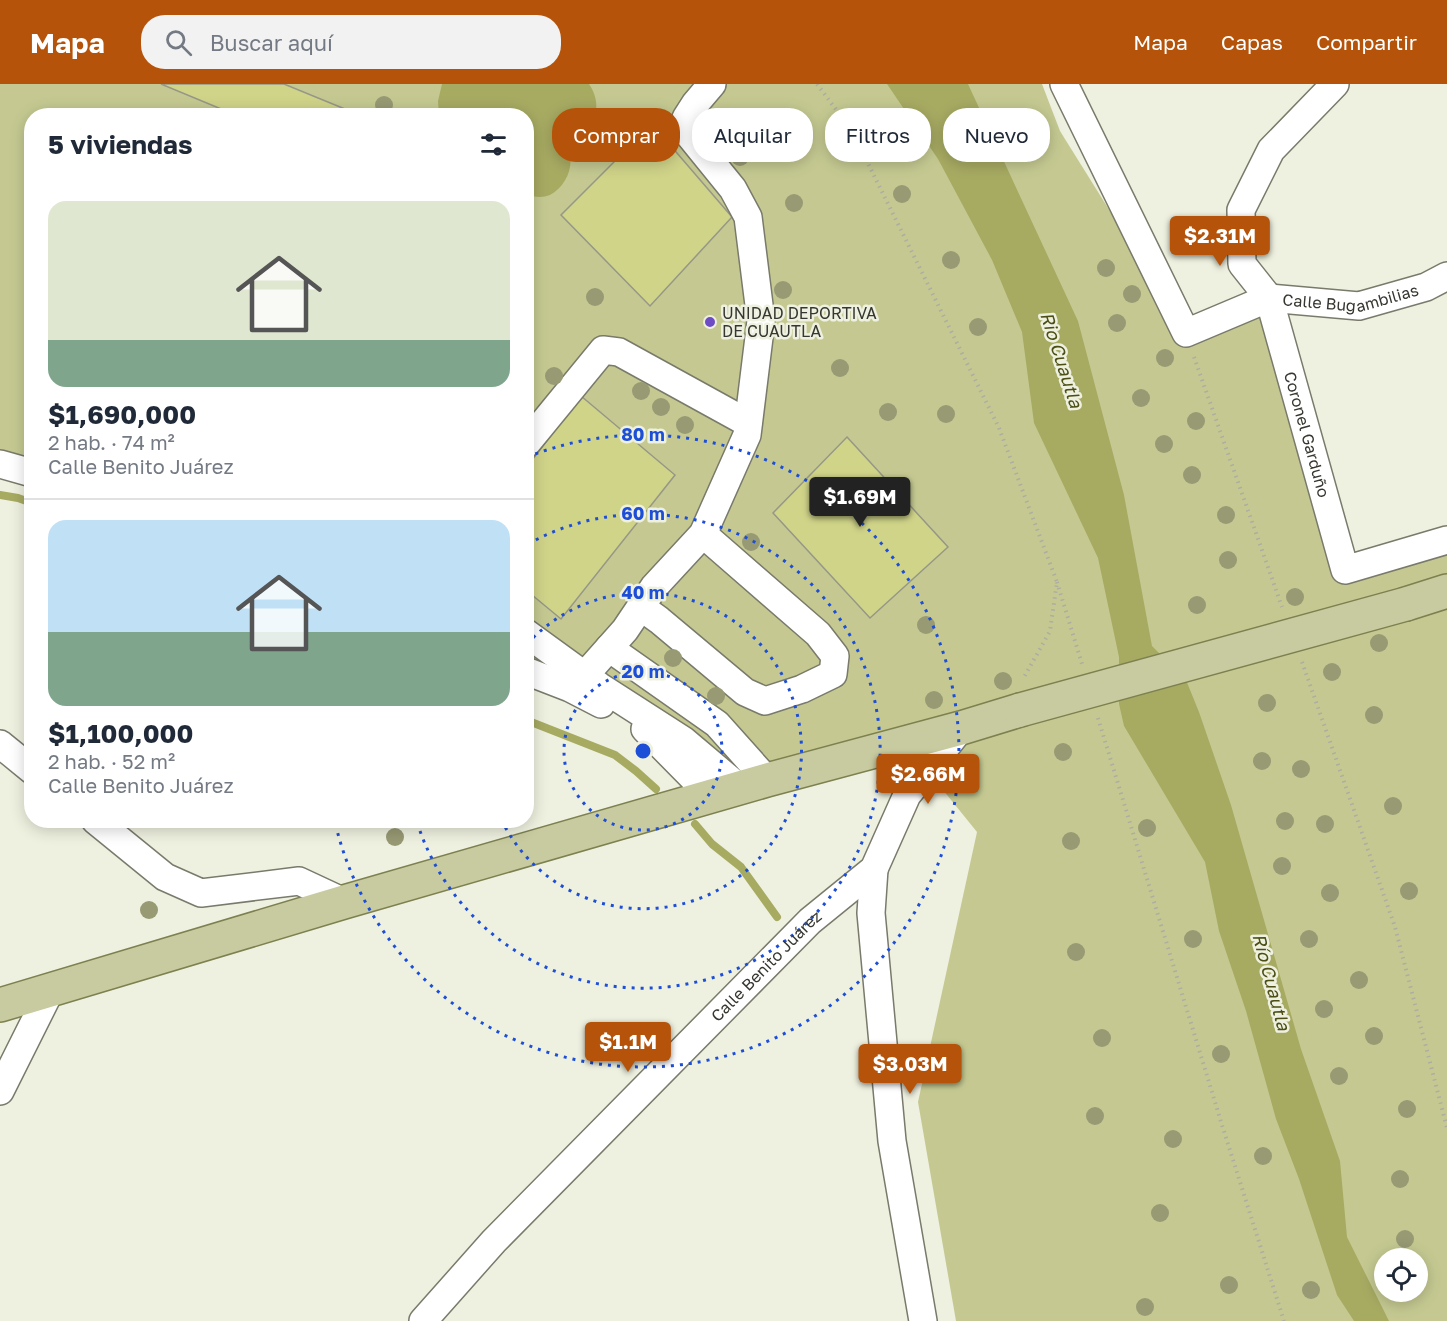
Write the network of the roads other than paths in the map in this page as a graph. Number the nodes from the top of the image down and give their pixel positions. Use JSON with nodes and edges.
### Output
{"nodes":[{"id":1,"x":712,"y":84,"type":"edge"},
{"id":2,"x":1064,"y":84,"type":"edge"},
{"id":3,"x":1335,"y":84,"type":"edge"},
{"id":4,"x":1447,"y":276,"type":"edge"},
{"id":5,"x":1269,"y":298,"type":"junction"},
{"id":6,"x":748,"y":423,"type":"junction"},
{"id":7,"x":534,"y":434,"type":"edge"},
{"id":8,"x":0,"y":464,"type":"edge"},
{"id":9,"x":24,"y":471,"type":"edge"},
{"id":10,"x":703,"y":534,"type":"junction"},
{"id":11,"x":1447,"y":540,"type":"edge"},
{"id":12,"x":1447,"y":591,"type":"edge"},
{"id":13,"x":641,"y":607,"type":"junction"},
{"id":14,"x":534,"y":639,"type":"edge"},
{"id":15,"x":609,"y":648,"type":"junction"},
{"id":16,"x":534,"y":674,"type":"edge"},
{"id":17,"x":585,"y":675,"type":"junction"},
{"id":18,"x":990,"y":719,"type":"junction"},
{"id":19,"x":0,"y":744,"type":"edge"},
{"id":20,"x":24,"y":764,"type":"edge"},
{"id":21,"x":740,"y":788,"type":"junction"},
{"id":22,"x":105,"y":828,"type":"edge"},
{"id":23,"x":874,"y":869,"type":"junction"},
{"id":24,"x":344,"y":902,"type":"junction"},
{"id":25,"x":50,"y":991,"type":"junction"},
{"id":26,"x":0,"y":1005,"type":"edge"},
{"id":27,"x":0,"y":1090,"type":"edge"},
{"id":28,"x":423,"y":1321,"type":"edge"},
{"id":29,"x":923,"y":1321,"type":"edge"}],
"edges":[{"from":1,"to":6,"type":"street"},
{"from":2,"to":5,"type":"street","name":"Calle Bugambilias"},
{"from":3,"to":5,"type":"street"},
{"from":4,"to":5,"type":"street","name":"Calle Bugambilias"},
{"from":5,"to":11,"type":"street","name":"Coronel Garduño"},
{"from":6,"to":7,"type":"street"},
{"from":6,"to":10,"type":"street"},
{"from":8,"to":9,"type":"street"},
{"from":10,"to":13,"type":"street"},
{"from":10,"to":13,"type":"street"},
{"from":12,"to":18,"type":"main road","bridge":true},
{"from":13,"to":15,"type":"street"},
{"from":14,"to":17,"type":"street"},
{"from":15,"to":17,"type":"street"},
{"from":15,"to":21,"type":"street"},
{"from":16,"to":21,"type":"street"},
{"from":17,"to":21,"type":"street"},
{"from":18,"to":21,"type":"main road"},
{"from":18,"to":23,"type":"street","name":"Calle Benito Juárez"},
{"from":19,"to":20,"type":"street"},
{"from":21,"to":24,"type":"main road"},
{"from":22,"to":24,"type":"street"},
{"from":23,"to":28,"type":"street","name":"Calle Benito Juárez"},
{"from":23,"to":29,"type":"street"},
{"from":24,"to":25,"type":"main road"},
{"from":25,"to":26,"type":"main road"},
{"from":25,"to":27,"type":"street"}]}
